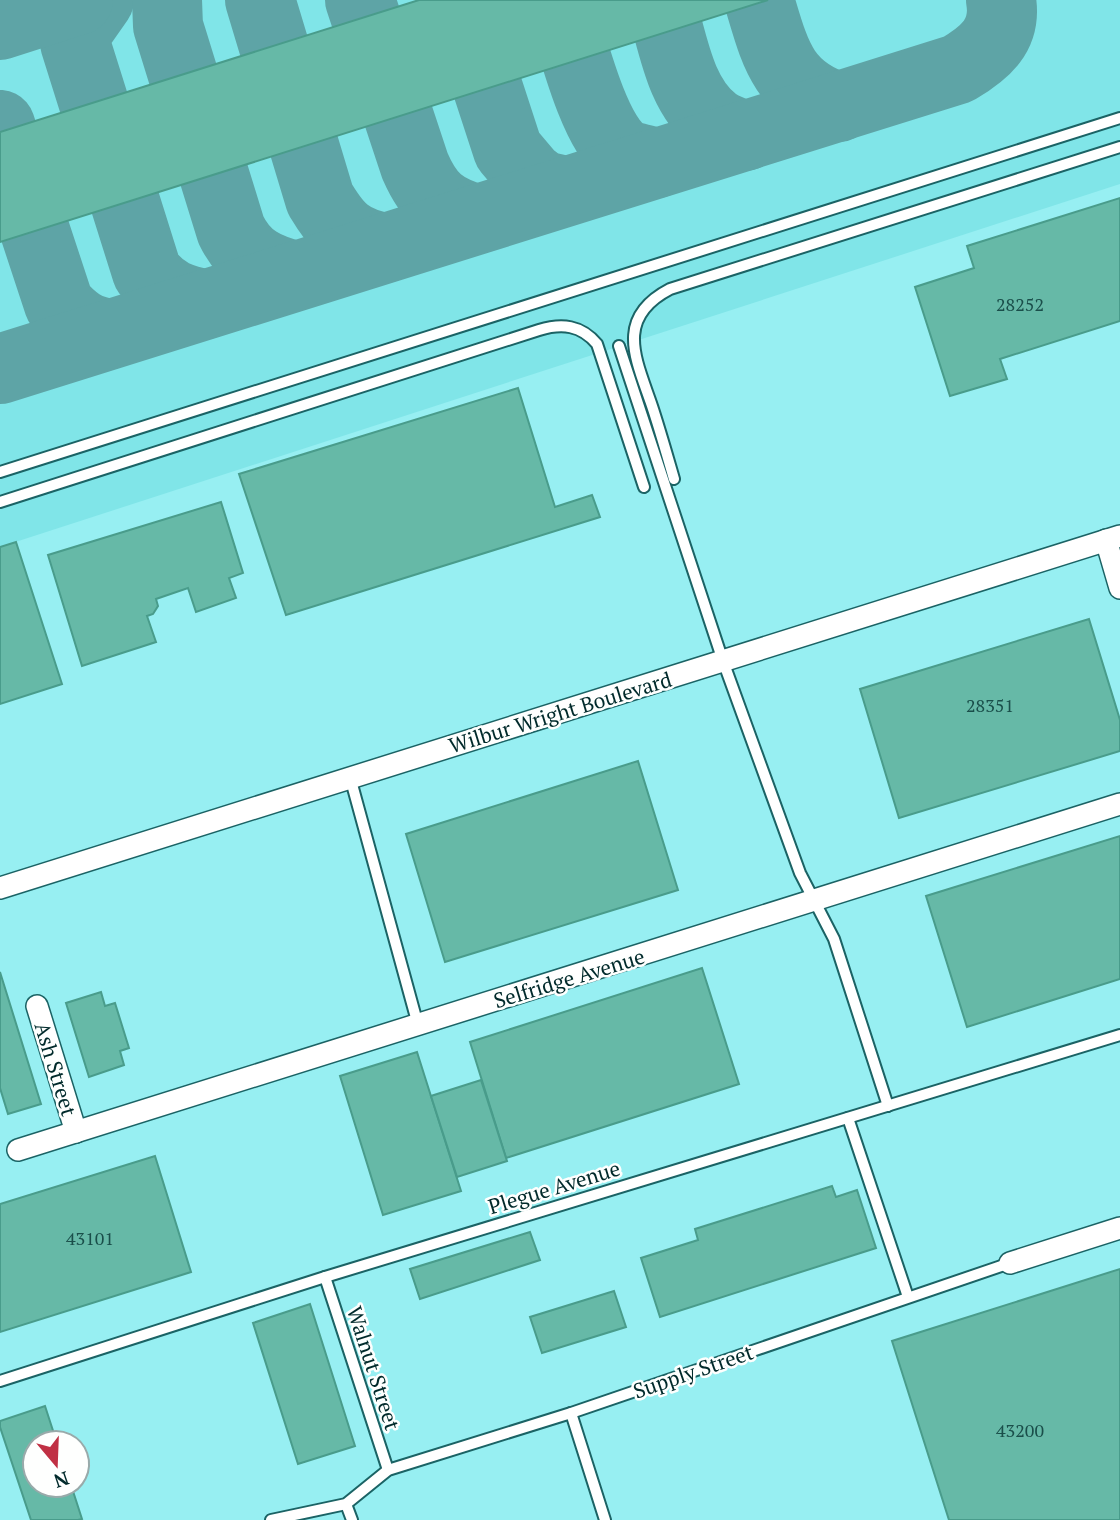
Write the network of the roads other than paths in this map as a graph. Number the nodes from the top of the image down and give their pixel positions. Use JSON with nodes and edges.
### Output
{"nodes":[{"id":1,"x":1120,"y":118,"type":"edge"},
{"id":2,"x":1120,"y":147,"type":"edge"},
{"id":3,"x":619,"y":346,"type":"dead end"},
{"id":4,"x":0,"y":472,"type":"edge"},
{"id":5,"x":674,"y":479,"type":"dead end"},
{"id":6,"x":644,"y":487,"type":"dead end"},
{"id":7,"x":0,"y":502,"type":"edge"},
{"id":8,"x":1113,"y":538,"type":"edge"},
{"id":9,"x":1120,"y":588,"type":"edge"},
{"id":10,"x":723,"y":661,"type":"junction"},
{"id":11,"x":350,"y":778,"type":"junction"},
{"id":12,"x":1120,"y":804,"type":"edge"},
{"id":13,"x":0,"y":888,"type":"edge"},
{"id":14,"x":815,"y":901,"type":"junction"},
{"id":15,"x":37,"y":1006,"type":"dead end"},
{"id":16,"x":418,"y":1025,"type":"junction"},
{"id":17,"x":1120,"y":1034,"type":"edge"},
{"id":18,"x":887,"y":1106,"type":"junction"},
{"id":19,"x":848,"y":1118,"type":"junction"},
{"id":20,"x":76,"y":1132,"type":"junction"},
{"id":21,"x":18,"y":1150,"type":"dead end"},
{"id":22,"x":1120,"y":1228,"type":"edge"},
{"id":23,"x":1010,"y":1263,"type":"joint"},
{"id":24,"x":325,"y":1277,"type":"junction"},
{"id":25,"x":908,"y":1297,"type":"junction"},
{"id":26,"x":0,"y":1381,"type":"edge"},
{"id":27,"x":571,"y":1413,"type":"junction"},
{"id":28,"x":388,"y":1470,"type":"junction"},
{"id":29,"x":346,"y":1504,"type":"junction"},
{"id":30,"x":271,"y":1520,"type":"edge"},
{"id":31,"x":352,"y":1520,"type":"edge"},
{"id":32,"x":605,"y":1520,"type":"edge"}],
"edges":[{"from":1,"to":4,"type":"lane"},
{"from":2,"to":5,"type":"lane"},
{"from":3,"to":10,"type":"lane"},
{"from":6,"to":7,"type":"lane"},
{"from":8,"to":9,"type":"street"},
{"from":8,"to":10,"type":"street","name":"Wilbur Wright Boulevard"},
{"from":10,"to":11,"type":"street","name":"Wilbur Wright Boulevard"},
{"from":10,"to":14,"type":"lane"},
{"from":11,"to":13,"type":"street","name":"Wilbur Wright Boulevard"},
{"from":11,"to":16,"type":"lane"},
{"from":12,"to":14,"type":"street","name":"Selfridge Avenue"},
{"from":14,"to":16,"type":"street","name":"Selfridge Avenue"},
{"from":14,"to":18,"type":"lane"},
{"from":15,"to":20,"type":"street","name":"Ash Street"},
{"from":16,"to":20,"type":"street","name":"Selfridge Avenue"},
{"from":17,"to":18,"type":"lane","name":"Plegue Avenue"},
{"from":18,"to":19,"type":"lane","name":"Plegue Avenue"},
{"from":19,"to":24,"type":"lane","name":"Plegue Avenue"},
{"from":19,"to":25,"type":"lane"},
{"from":20,"to":21,"type":"street","name":"Selfridge Avenue"},
{"from":22,"to":23,"type":"street","name":"Supply Street"},
{"from":23,"to":25,"type":"lane","name":"Supply Street"},
{"from":24,"to":26,"type":"lane","name":"Plegue Avenue"},
{"from":24,"to":28,"type":"lane","name":"Walnut Street"},
{"from":25,"to":27,"type":"lane","name":"Supply Street"},
{"from":27,"to":28,"type":"lane","name":"Supply Street"},
{"from":27,"to":32,"type":"lane"},
{"from":28,"to":29,"type":"lane","name":"Supply Street"},
{"from":29,"to":30,"type":"lane","name":"Supply Street"},
{"from":29,"to":31,"type":"lane"}]}
